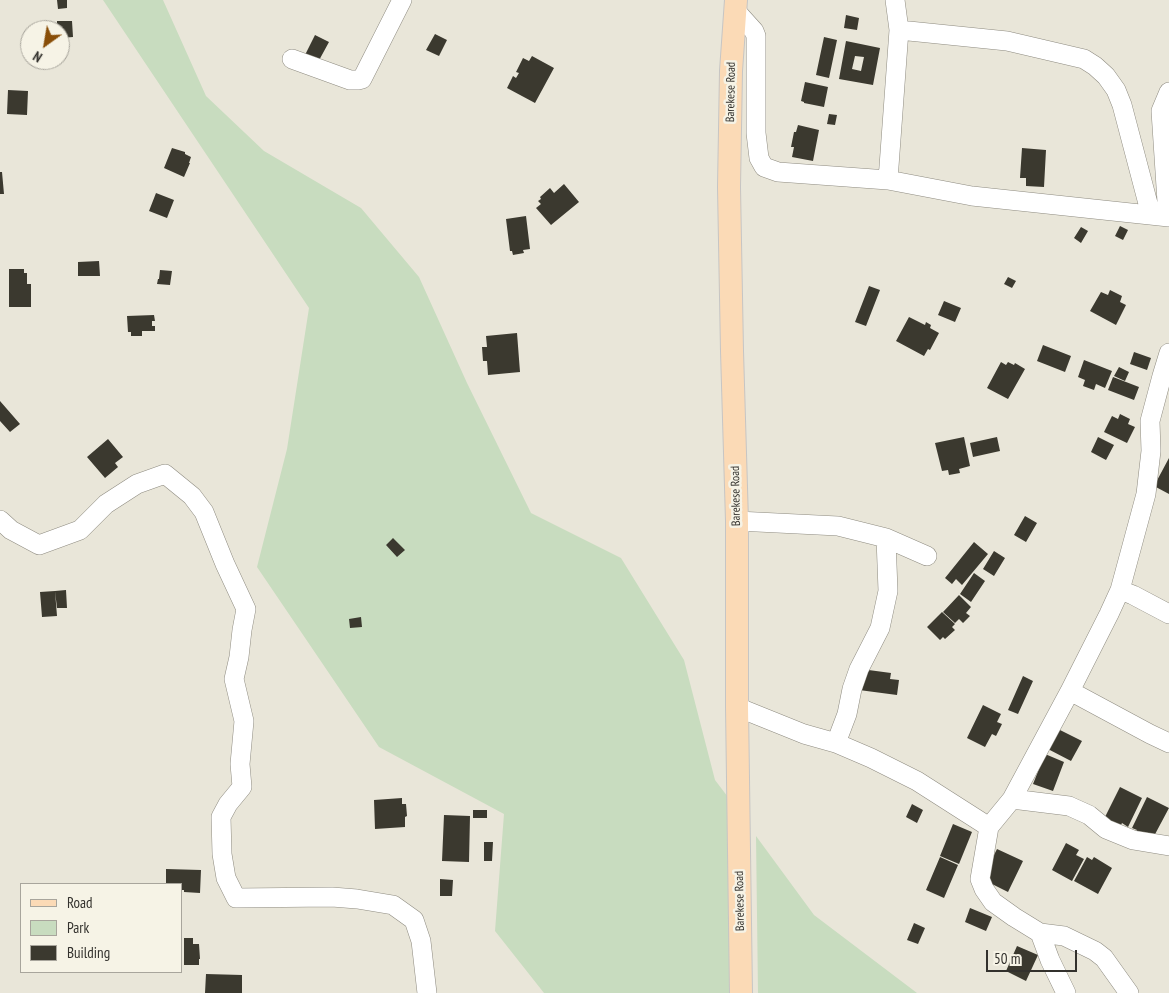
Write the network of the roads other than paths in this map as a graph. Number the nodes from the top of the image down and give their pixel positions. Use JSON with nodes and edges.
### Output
{"nodes":[{"id":1,"x":402,"y":0,"type":"edge"},
{"id":2,"x":895,"y":0,"type":"edge"},
{"id":3,"x":735,"y":5,"type":"edge"},
{"id":4,"x":899,"y":30,"type":"junction"},
{"id":5,"x":292,"y":59,"type":"dead end"},
{"id":6,"x":1169,"y":92,"type":"edge"},
{"id":7,"x":888,"y":180,"type":"junction"},
{"id":8,"x":1163,"y":217,"type":"edge"},
{"id":9,"x":1169,"y":353,"type":"edge"},
{"id":10,"x":1165,"y":375,"type":"edge"},
{"id":11,"x":0,"y":520,"type":"edge"},
{"id":12,"x":737,"y":521,"type":"junction"},
{"id":13,"x":886,"y":538,"type":"junction"},
{"id":14,"x":927,"y":556,"type":"dead end"},
{"id":15,"x":1120,"y":590,"type":"junction"},
{"id":16,"x":1169,"y":614,"type":"edge"},
{"id":17,"x":1070,"y":691,"type":"junction"},
{"id":18,"x":737,"y":707,"type":"junction"},
{"id":19,"x":836,"y":743,"type":"junction"},
{"id":20,"x":1169,"y":743,"type":"edge"},
{"id":21,"x":1012,"y":799,"type":"junction"},
{"id":22,"x":989,"y":828,"type":"junction"},
{"id":23,"x":1169,"y":846,"type":"edge"},
{"id":24,"x":1040,"y":934,"type":"junction"},
{"id":25,"x":427,"y":993,"type":"edge"},
{"id":26,"x":741,"y":993,"type":"edge"},
{"id":27,"x":1066,"y":993,"type":"edge"},
{"id":28,"x":1129,"y":993,"type":"edge"}],
"edges":[{"from":1,"to":5,"type":"street"},
{"from":2,"to":4,"type":"street"},
{"from":3,"to":7,"type":"street"},
{"from":3,"to":12,"type":"main road","name":"Barekese Road"},
{"from":4,"to":7,"type":"street"},
{"from":4,"to":8,"type":"street"},
{"from":6,"to":8,"type":"street"},
{"from":7,"to":8,"type":"street"},
{"from":9,"to":10,"type":"street"},
{"from":10,"to":15,"type":"street"},
{"from":11,"to":25,"type":"street"},
{"from":12,"to":13,"type":"street"},
{"from":12,"to":18,"type":"main road","name":"Barekese Road"},
{"from":13,"to":14,"type":"street"},
{"from":13,"to":19,"type":"street"},
{"from":15,"to":16,"type":"street"},
{"from":15,"to":17,"type":"street"},
{"from":17,"to":20,"type":"street"},
{"from":17,"to":21,"type":"street"},
{"from":18,"to":19,"type":"street"},
{"from":18,"to":26,"type":"main road","name":"Barekese Road"},
{"from":19,"to":22,"type":"street"},
{"from":21,"to":22,"type":"street"},
{"from":21,"to":23,"type":"street"},
{"from":22,"to":24,"type":"street"},
{"from":24,"to":27,"type":"street"},
{"from":24,"to":28,"type":"street"}]}
